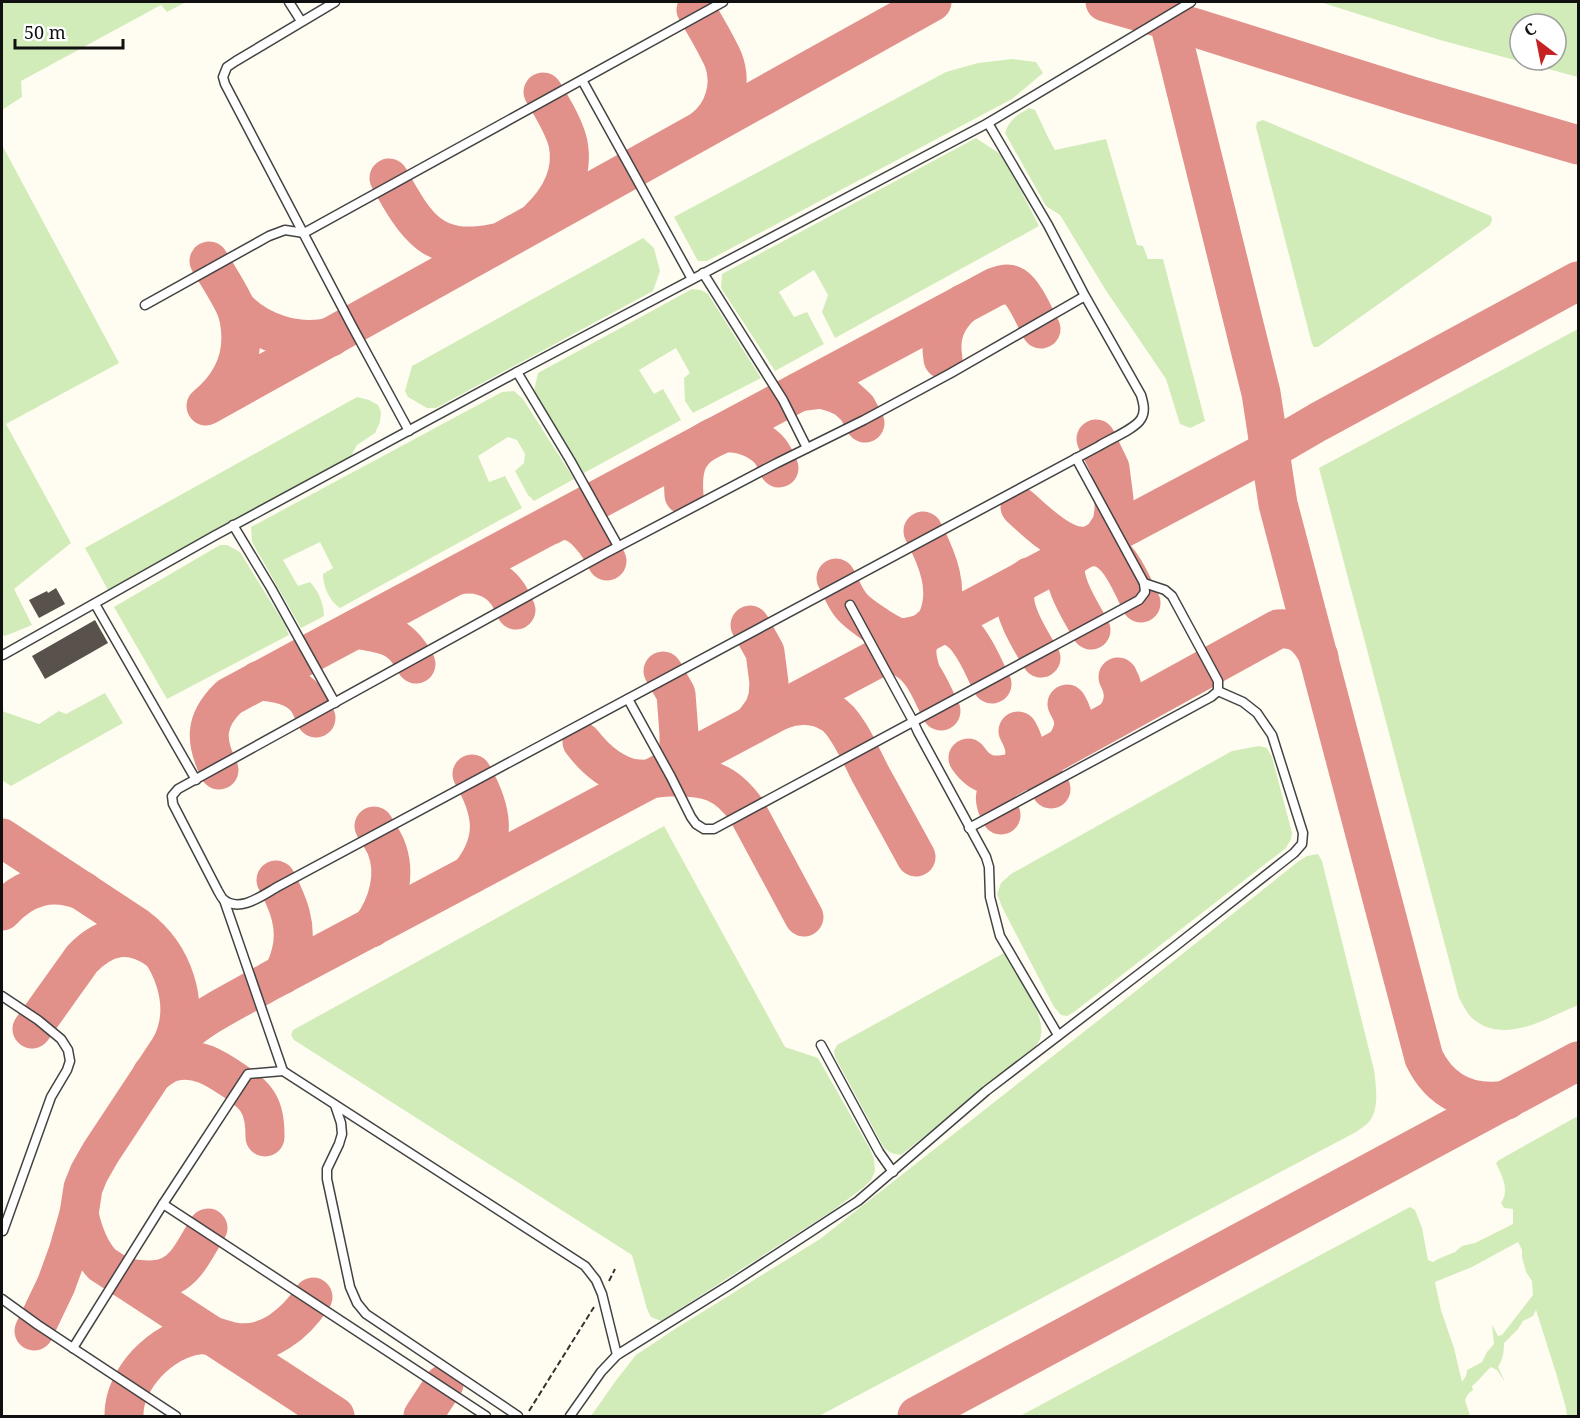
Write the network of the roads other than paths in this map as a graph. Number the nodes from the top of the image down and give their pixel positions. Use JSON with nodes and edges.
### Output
{"nodes":[{"id":1,"x":289,"y":2,"type":"edge"},
{"id":2,"x":335,"y":2,"type":"edge"},
{"id":3,"x":723,"y":2,"type":"edge"},
{"id":4,"x":1191,"y":2,"type":"edge"},
{"id":5,"x":301,"y":21,"type":"junction"},
{"id":6,"x":582,"y":80,"type":"junction"},
{"id":7,"x":988,"y":123,"type":"junction"},
{"id":8,"x":304,"y":233,"type":"junction"},
{"id":9,"x":703,"y":273,"type":"junction"},
{"id":10,"x":692,"y":279,"type":"junction"},
{"id":11,"x":1085,"y":296,"type":"junction"},
{"id":12,"x":145,"y":305,"type":"dead end"},
{"id":13,"x":517,"y":372,"type":"junction"},
{"id":14,"x":409,"y":430,"type":"junction"},
{"id":15,"x":807,"y":448,"type":"junction"},
{"id":16,"x":1076,"y":458,"type":"junction"},
{"id":17,"x":233,"y":525,"type":"junction"},
{"id":18,"x":618,"y":546,"type":"junction"},
{"id":19,"x":1144,"y":583,"type":"junction"},
{"id":20,"x":95,"y":604,"type":"junction"},
{"id":21,"x":850,"y":604,"type":"dead end"},
{"id":22,"x":2,"y":655,"type":"edge"},
{"id":23,"x":1218,"y":691,"type":"junction"},
{"id":24,"x":628,"y":699,"type":"junction"},
{"id":25,"x":335,"y":703,"type":"junction"},
{"id":26,"x":914,"y":722,"type":"junction"},
{"id":27,"x":196,"y":780,"type":"junction"},
{"id":28,"x":969,"y":828,"type":"junction"},
{"id":29,"x":224,"y":900,"type":"junction"},
{"id":30,"x":2,"y":996,"type":"edge"},
{"id":31,"x":1058,"y":1035,"type":"junction"},
{"id":32,"x":821,"y":1046,"type":"dead end"},
{"id":33,"x":283,"y":1071,"type":"junction"},
{"id":34,"x":335,"y":1105,"type":"junction"},
{"id":35,"x":893,"y":1172,"type":"junction"},
{"id":36,"x":163,"y":1204,"type":"junction"},
{"id":37,"x":2,"y":1232,"type":"edge"},
{"id":38,"x":2,"y":1299,"type":"edge"},
{"id":39,"x":73,"y":1348,"type":"junction"},
{"id":40,"x":617,"y":1355,"type":"junction"},
{"id":41,"x":176,"y":1416,"type":"edge"},
{"id":42,"x":486,"y":1416,"type":"edge"},
{"id":43,"x":518,"y":1416,"type":"edge"},
{"id":44,"x":570,"y":1416,"type":"edge"}],
"edges":[{"from":1,"to":5,"type":"lane"},
{"from":2,"to":5,"type":"lane"},
{"from":3,"to":6,"type":"lane"},
{"from":4,"to":7,"type":"lane"},
{"from":5,"to":8,"type":"lane"},
{"from":6,"to":8,"type":"lane"},
{"from":6,"to":10,"type":"lane"},
{"from":7,"to":9,"type":"lane"},
{"from":7,"to":11,"type":"lane"},
{"from":8,"to":12,"type":"lane"},
{"from":8,"to":14,"type":"lane"},
{"from":9,"to":10,"type":"lane"},
{"from":9,"to":15,"type":"lane"},
{"from":10,"to":13,"type":"lane"},
{"from":11,"to":15,"type":"lane"},
{"from":11,"to":16,"type":"lane"},
{"from":13,"to":14,"type":"lane"},
{"from":13,"to":18,"type":"lane"},
{"from":14,"to":17,"type":"lane"},
{"from":15,"to":18,"type":"lane"},
{"from":16,"to":19,"type":"lane"},
{"from":16,"to":24,"type":"lane"},
{"from":17,"to":20,"type":"lane"},
{"from":17,"to":25,"type":"lane"},
{"from":18,"to":25,"type":"lane"},
{"from":19,"to":23,"type":"lane"},
{"from":19,"to":26,"type":"lane"},
{"from":20,"to":22,"type":"lane"},
{"from":20,"to":27,"type":"lane"},
{"from":21,"to":26,"type":"lane"},
{"from":23,"to":28,"type":"lane"},
{"from":23,"to":31,"type":"lane"},
{"from":24,"to":26,"type":"lane"},
{"from":24,"to":29,"type":"lane"},
{"from":25,"to":27,"type":"lane"},
{"from":26,"to":28,"type":"lane"},
{"from":27,"to":29,"type":"lane"},
{"from":28,"to":31,"type":"lane"},
{"from":29,"to":33,"type":"lane"},
{"from":30,"to":37,"type":"lane"},
{"from":31,"to":35,"type":"lane"},
{"from":32,"to":35,"type":"lane"},
{"from":33,"to":34,"type":"lane"},
{"from":33,"to":36,"type":"lane"},
{"from":34,"to":40,"type":"lane"},
{"from":34,"to":43,"type":"lane"},
{"from":35,"to":40,"type":"lane"},
{"from":36,"to":39,"type":"lane"},
{"from":36,"to":42,"type":"lane"},
{"from":38,"to":39,"type":"lane"},
{"from":39,"to":41,"type":"lane"},
{"from":40,"to":44,"type":"lane"}]}
